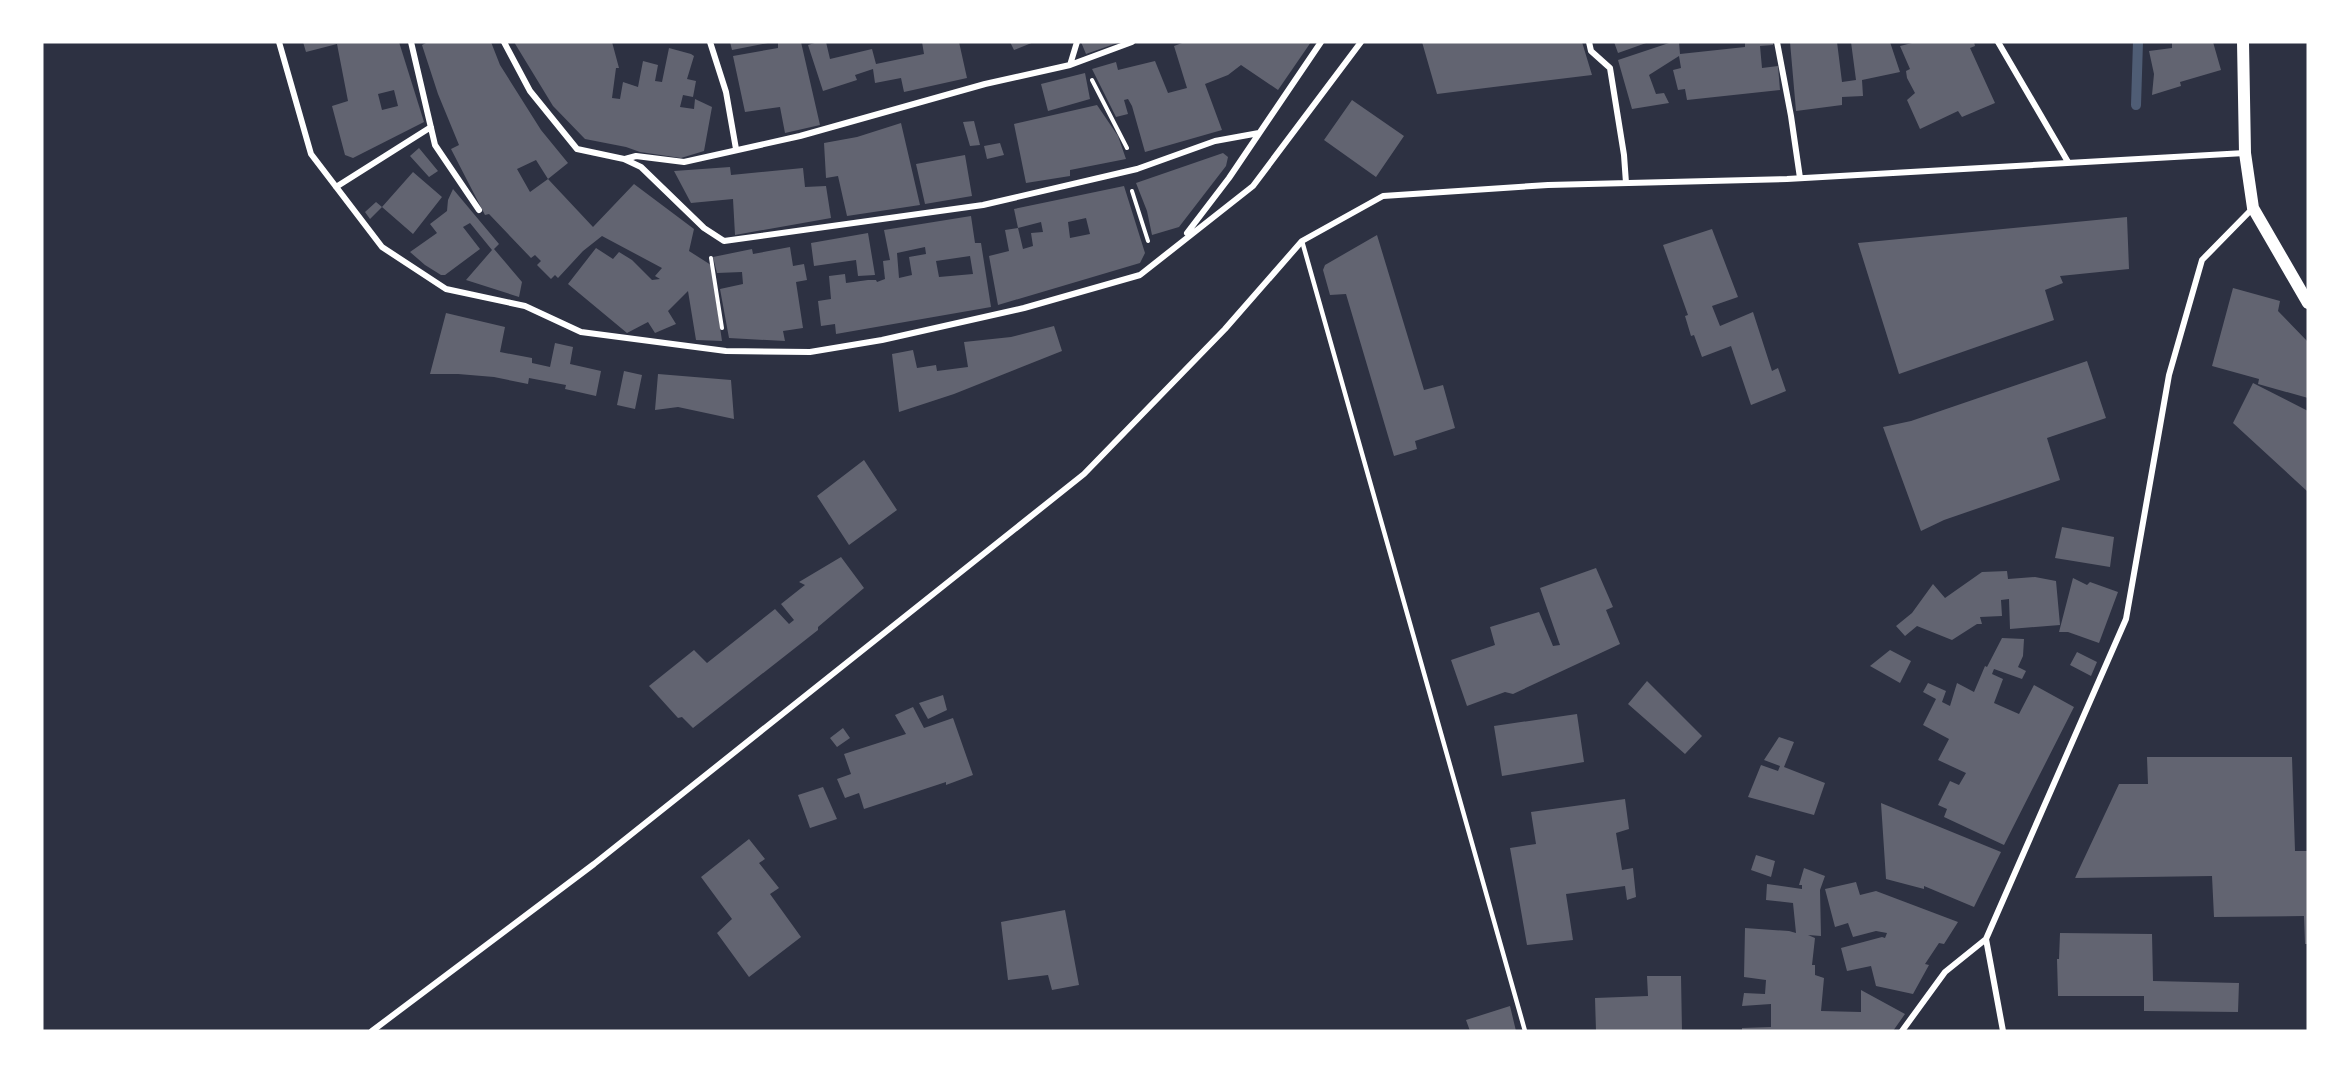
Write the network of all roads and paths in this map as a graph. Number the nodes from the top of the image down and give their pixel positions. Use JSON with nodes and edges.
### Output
{"nodes":[{"id":1,"x":279,"y":42,"type":"edge"},
{"id":2,"x":411,"y":42,"type":"edge"},
{"id":3,"x":504,"y":42,"type":"edge"},
{"id":4,"x":710,"y":42,"type":"edge"},
{"id":5,"x":1077,"y":42,"type":"edge"},
{"id":6,"x":1132,"y":42,"type":"edge"},
{"id":7,"x":1321,"y":42,"type":"edge"},
{"id":8,"x":1361,"y":42,"type":"edge"},
{"id":9,"x":1589,"y":42,"type":"edge"},
{"id":10,"x":1777,"y":42,"type":"edge"},
{"id":11,"x":1998,"y":42,"type":"edge"},
{"id":12,"x":2243,"y":42,"type":"edge"},
{"id":13,"x":1082,"y":61,"type":"junction"},
{"id":14,"x":1070,"y":64,"type":"junction"},
{"id":15,"x":431,"y":127,"type":"junction"},
{"id":16,"x":1259,"y":133,"type":"junction"},
{"id":17,"x":736,"y":149,"type":"junction"},
{"id":18,"x":2246,"y":153,"type":"junction"},
{"id":19,"x":624,"y":159,"type":"junction"},
{"id":20,"x":2068,"y":162,"type":"junction"},
{"id":21,"x":1137,"y":169,"type":"junction"},
{"id":22,"x":1125,"y":171,"type":"junction"},
{"id":23,"x":1800,"y":178,"type":"junction"},
{"id":24,"x":1626,"y":183,"type":"junction"},
{"id":25,"x":336,"y":187,"type":"junction"},
{"id":26,"x":2253,"y":208,"type":"junction"},
{"id":27,"x":479,"y":210,"type":"dead end"},
{"id":28,"x":714,"y":234,"type":"junction"},
{"id":29,"x":1181,"y":240,"type":"junction"},
{"id":30,"x":1302,"y":241,"type":"junction"},
{"id":31,"x":1155,"y":262,"type":"junction"},
{"id":32,"x":2308,"y":303,"type":"edge"},
{"id":33,"x":726,"y":351,"type":"junction"},
{"id":34,"x":1986,"y":939,"type":"junction"},
{"id":35,"x":372,"y":1031,"type":"edge"},
{"id":36,"x":1526,"y":1031,"type":"edge"},
{"id":37,"x":1902,"y":1031,"type":"edge"},
{"id":38,"x":2003,"y":1031,"type":"edge"}],
"edges":[{"from":1,"to":25,"type":"street"},
{"from":2,"to":15,"type":"street"},
{"from":3,"to":19,"type":"street"},
{"from":4,"to":17,"type":"street"},
{"from":5,"to":14,"type":"street"},
{"from":6,"to":13,"type":"street"},
{"from":7,"to":16,"type":"street"},
{"from":8,"to":29,"type":"street"},
{"from":9,"to":24,"type":"street"},
{"from":10,"to":23,"type":"street"},
{"from":11,"to":20,"type":"street"},
{"from":12,"to":18,"type":"main road"},
{"from":13,"to":14,"type":"street"},
{"from":13,"to":21,"type":"path"},
{"from":14,"to":17,"type":"street"},
{"from":15,"to":25,"type":"street"},
{"from":15,"to":27,"type":"street"},
{"from":16,"to":21,"type":"street"},
{"from":16,"to":29,"type":"street"},
{"from":17,"to":19,"type":"street"},
{"from":18,"to":20,"type":"street"},
{"from":18,"to":26,"type":"main road"},
{"from":19,"to":28,"type":"street"},
{"from":20,"to":23,"type":"street"},
{"from":21,"to":22,"type":"street"},
{"from":22,"to":28,"type":"street"},
{"from":22,"to":31,"type":"path"},
{"from":23,"to":24,"type":"street"},
{"from":24,"to":30,"type":"street"},
{"from":25,"to":33,"type":"street"},
{"from":26,"to":32,"type":"main road"},
{"from":26,"to":34,"type":"street"},
{"from":28,"to":33,"type":"path"},
{"from":29,"to":31,"type":"street"},
{"from":30,"to":35,"type":"street"},
{"from":30,"to":36,"type":"lane"},
{"from":31,"to":33,"type":"street"},
{"from":34,"to":37,"type":"street"},
{"from":34,"to":38,"type":"street"}]}
